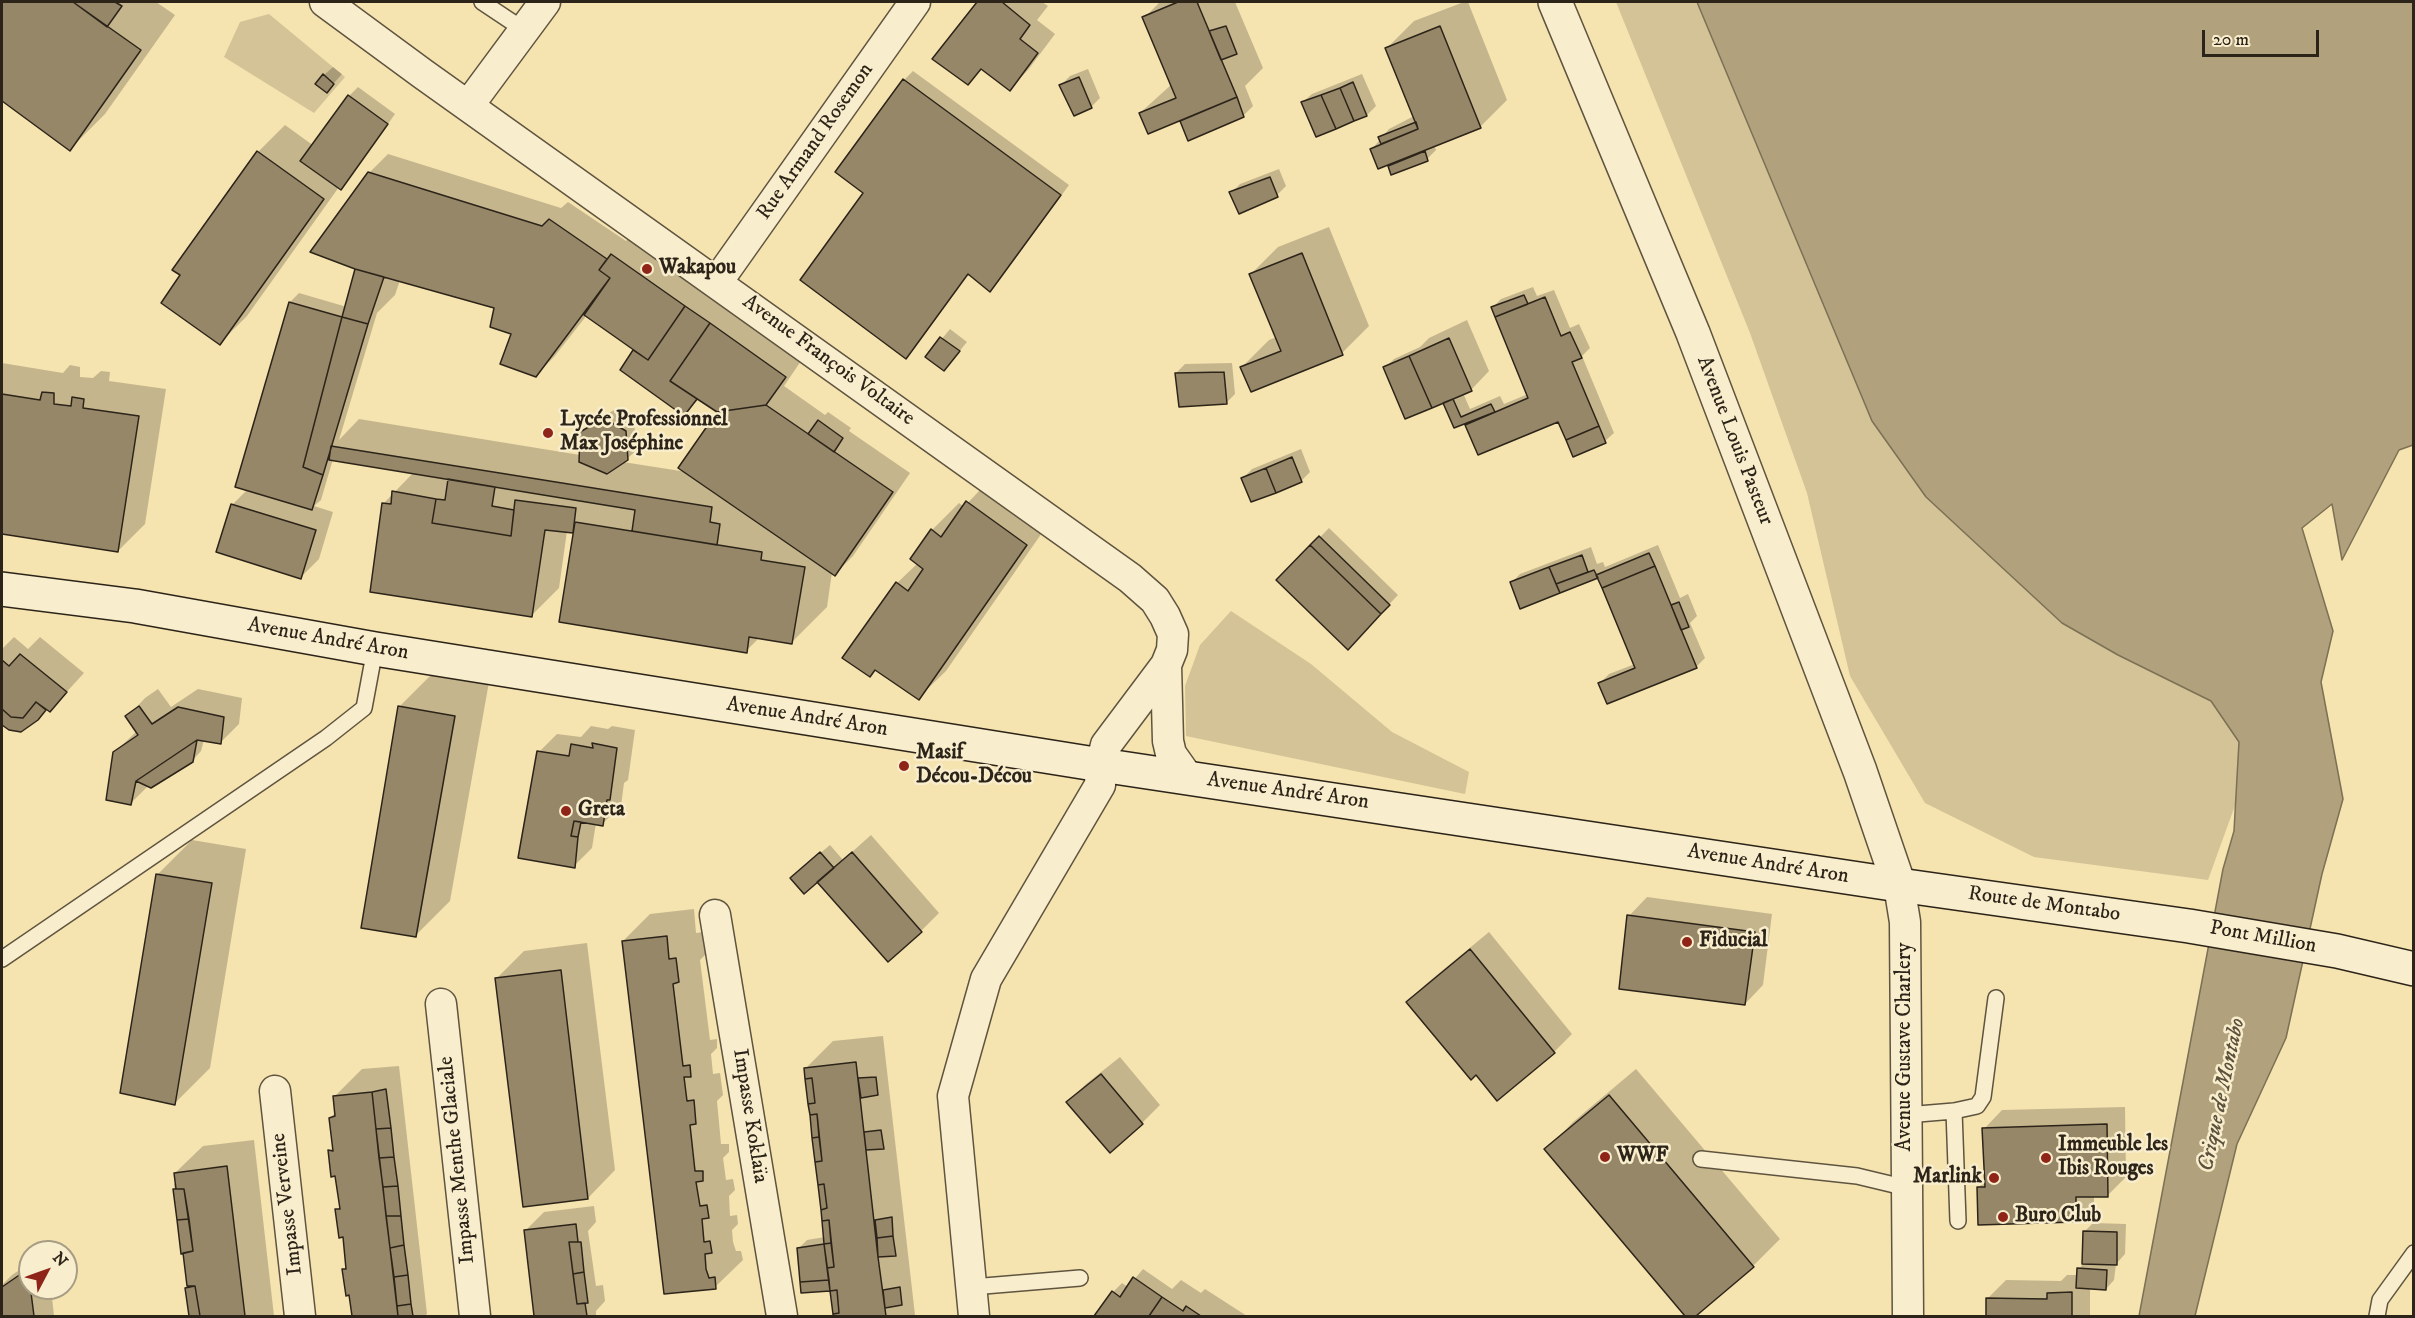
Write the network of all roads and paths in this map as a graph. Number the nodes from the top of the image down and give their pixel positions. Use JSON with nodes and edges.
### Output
{"nodes":[{"id":1,"x":325,"y":2,"type":"edge"},
{"id":2,"x":482,"y":2,"type":"edge"},
{"id":3,"x":545,"y":2,"type":"edge"},
{"id":4,"x":915,"y":2,"type":"edge"},
{"id":5,"x":1556,"y":2,"type":"edge"},
{"id":6,"x":524,"y":30,"type":"junction"},
{"id":7,"x":468,"y":106,"type":"junction"},
{"id":8,"x":717,"y":282,"type":"junction"},
{"id":9,"x":2,"y":589,"type":"edge"},
{"id":10,"x":375,"y":649,"type":"junction"},
{"id":11,"x":1166,"y":665,"type":"junction"},
{"id":12,"x":1101,"y":765,"type":"junction"},
{"id":13,"x":1188,"y":778,"type":"junction"},
{"id":14,"x":1899,"y":885,"type":"junction"},
{"id":15,"x":716,"y":915,"type":"dead end"},
{"id":16,"x":2189,"y":926,"type":"joint"},
{"id":17,"x":2,"y":959,"type":"edge"},
{"id":18,"x":2414,"y":969,"type":"edge"},
{"id":19,"x":1996,"y":998,"type":"dead end"},
{"id":20,"x":441,"y":1004,"type":"dead end"},
{"id":21,"x":275,"y":1091,"type":"dead end"},
{"id":22,"x":1954,"y":1111,"type":"junction"},
{"id":23,"x":1906,"y":1115,"type":"junction"},
{"id":24,"x":1701,"y":1159,"type":"dead end"},
{"id":25,"x":1907,"y":1188,"type":"junction"},
{"id":26,"x":1958,"y":1221,"type":"dead end"},
{"id":27,"x":2414,"y":1253,"type":"edge"},
{"id":28,"x":1080,"y":1278,"type":"dead end"},
{"id":29,"x":972,"y":1287,"type":"junction"},
{"id":30,"x":300,"y":1317,"type":"edge"},
{"id":31,"x":475,"y":1317,"type":"edge"},
{"id":32,"x":782,"y":1317,"type":"edge"},
{"id":33,"x":975,"y":1317,"type":"edge"},
{"id":34,"x":1908,"y":1317,"type":"edge"},
{"id":35,"x":2377,"y":1317,"type":"edge"}],
"edges":[{"from":1,"to":7,"type":"street","name":"Avenue François Voltaire"},
{"from":2,"to":6,"type":"lane"},
{"from":3,"to":6,"type":"street"},
{"from":4,"to":8,"type":"street","name":"Rue Armand Rosemon"},
{"from":5,"to":14,"type":"main road","name":"Avenue Louis Pasteur"},
{"from":6,"to":7,"type":"street"},
{"from":7,"to":8,"type":"street","name":"Avenue François Voltaire"},
{"from":8,"to":11,"type":"street","name":"Avenue François Voltaire"},
{"from":9,"to":10,"type":"main road","name":"Avenue André Aron"},
{"from":10,"to":12,"type":"main road","name":"Avenue André Aron"},
{"from":10,"to":17,"type":"lane"},
{"from":11,"to":12,"type":"street","name":"Avenue François Voltaire"},
{"from":11,"to":13,"type":"street","name":"Avenue François Voltaire"},
{"from":12,"to":13,"type":"main road","name":"Avenue André Aron"},
{"from":12,"to":29,"type":"street","name":"Avenue François Voltaire"},
{"from":13,"to":14,"type":"main road","name":"Avenue André Aron"},
{"from":14,"to":16,"type":"main road","name":"Route de Montabo"},
{"from":14,"to":23,"type":"street","name":"Avenue Gustave Charlery"},
{"from":15,"to":32,"type":"street","name":"Impasse Koklaïa"},
{"from":16,"to":18,"type":"main road","name":"Pont Million"},
{"from":19,"to":22,"type":"lane"},
{"from":20,"to":31,"type":"street","name":"Impasse Menthe Glaciale"},
{"from":21,"to":30,"type":"street","name":"Impasse Verveine"},
{"from":22,"to":23,"type":"lane"},
{"from":22,"to":26,"type":"lane"},
{"from":23,"to":25,"type":"street","name":"Avenue Gustave Charlery"},
{"from":24,"to":25,"type":"lane"},
{"from":25,"to":34,"type":"street","name":"Avenue Gustave Charlery"},
{"from":27,"to":35,"type":"lane"},
{"from":28,"to":29,"type":"lane"},
{"from":29,"to":33,"type":"street","name":"Avenue François Voltaire"}]}
